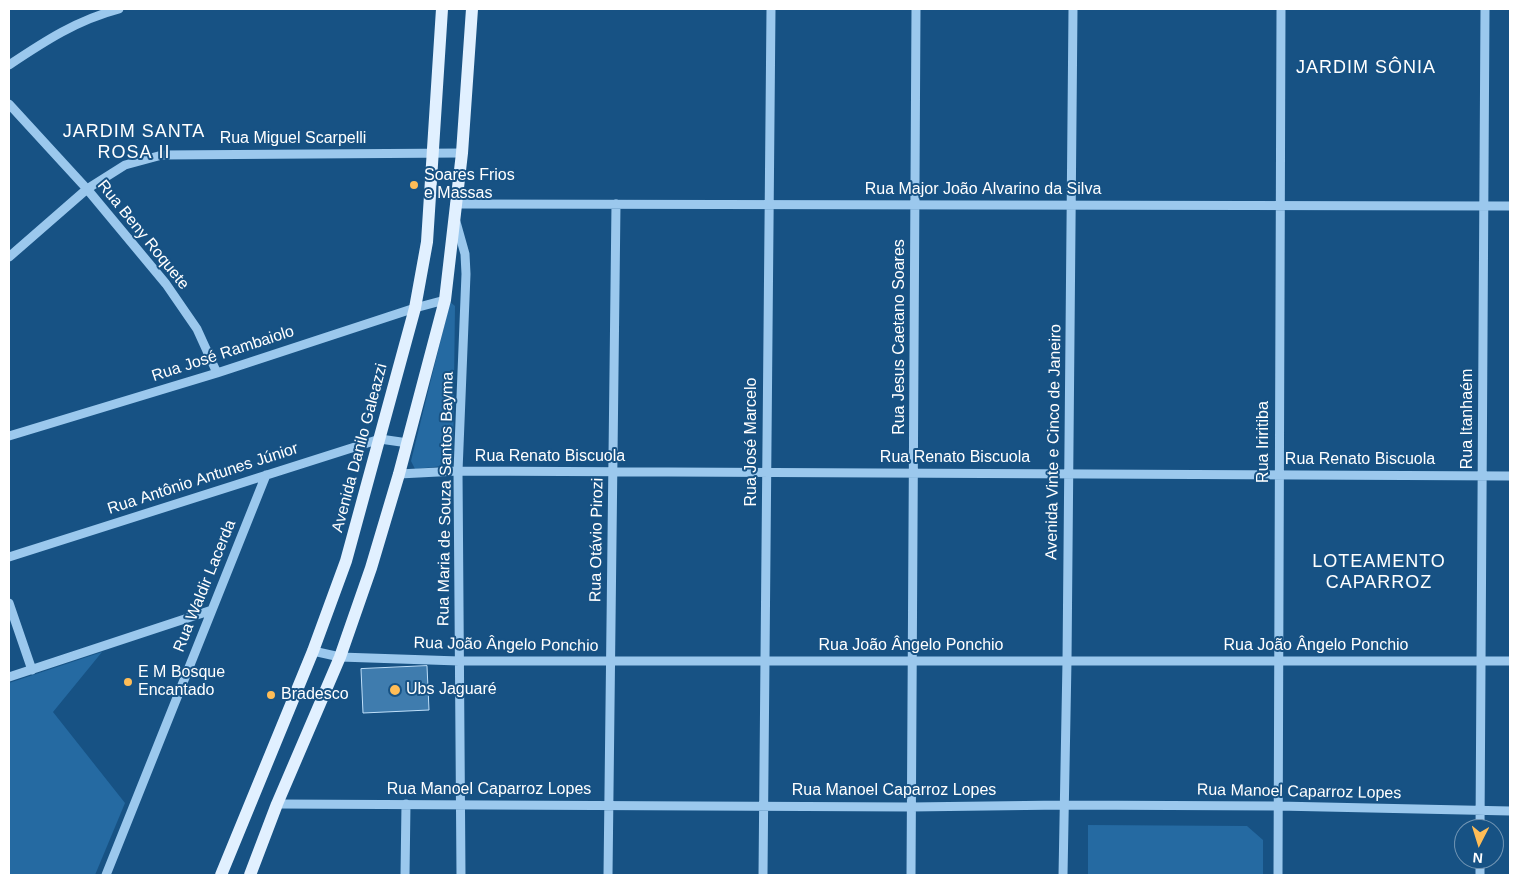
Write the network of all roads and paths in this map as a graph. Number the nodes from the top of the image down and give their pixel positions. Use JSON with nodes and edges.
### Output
{"nodes":[{"id":1,"x":119,"y":9,"type":"edge"},
{"id":2,"x":442,"y":9,"type":"edge"},
{"id":3,"x":472,"y":9,"type":"edge"},
{"id":4,"x":771,"y":9,"type":"edge"},
{"id":5,"x":916,"y":9,"type":"edge"},
{"id":6,"x":1073,"y":9,"type":"edge"},
{"id":7,"x":1281,"y":9,"type":"edge"},
{"id":8,"x":1485,"y":9,"type":"edge"},
{"id":9,"x":9,"y":65,"type":"edge"},
{"id":10,"x":9,"y":104,"type":"edge"},
{"id":11,"x":434,"y":153,"type":"junction"},
{"id":12,"x":462,"y":153,"type":"junction"},
{"id":13,"x":86,"y":189,"type":"junction"},
{"id":14,"x":616,"y":204,"type":"junction"},
{"id":15,"x":769,"y":205,"type":"junction"},
{"id":16,"x":916,"y":205,"type":"junction"},
{"id":17,"x":1072,"y":205,"type":"junction"},
{"id":18,"x":1281,"y":206,"type":"junction"},
{"id":19,"x":1484,"y":206,"type":"junction"},
{"id":20,"x":1510,"y":206,"type":"edge"},
{"id":21,"x":455,"y":209,"type":"junction"},
{"id":22,"x":9,"y":257,"type":"edge"},
{"id":23,"x":445,"y":300,"type":"junction"},
{"id":24,"x":415,"y":308,"type":"junction"},
{"id":25,"x":217,"y":373,"type":"junction"},
{"id":26,"x":9,"y":436,"type":"edge"},
{"id":27,"x":380,"y":439,"type":"junction"},
{"id":28,"x":408,"y":442,"type":"junction"},
{"id":29,"x":458,"y":471,"type":"junction"},
{"id":30,"x":613,"y":472,"type":"junction"},
{"id":31,"x":767,"y":472,"type":"junction"},
{"id":32,"x":914,"y":473,"type":"junction"},
{"id":33,"x":400,"y":474,"type":"junction"},
{"id":34,"x":1069,"y":474,"type":"junction"},
{"id":35,"x":1279,"y":474,"type":"junction"},
{"id":36,"x":266,"y":475,"type":"junction"},
{"id":37,"x":1482,"y":475,"type":"junction"},
{"id":38,"x":1510,"y":476,"type":"edge"},
{"id":39,"x":9,"y":557,"type":"edge"},
{"id":40,"x":9,"y":603,"type":"edge"},
{"id":41,"x":212,"y":610,"type":"junction"},
{"id":42,"x":313,"y":651,"type":"junction"},
{"id":43,"x":340,"y":657,"type":"junction"},
{"id":44,"x":459,"y":661,"type":"junction"},
{"id":45,"x":611,"y":661,"type":"junction"},
{"id":46,"x":765,"y":661,"type":"junction"},
{"id":47,"x":913,"y":661,"type":"junction"},
{"id":48,"x":1067,"y":661,"type":"junction"},
{"id":49,"x":1278,"y":661,"type":"junction"},
{"id":50,"x":1481,"y":661,"type":"junction"},
{"id":51,"x":1510,"y":661,"type":"edge"},
{"id":52,"x":32,"y":670,"type":"junction"},
{"id":53,"x":9,"y":677,"type":"edge"},
{"id":54,"x":277,"y":804,"type":"junction"},
{"id":55,"x":406,"y":804,"type":"junction"},
{"id":56,"x":460,"y":805,"type":"junction"},
{"id":57,"x":1063,"y":805,"type":"junction"},
{"id":58,"x":609,"y":806,"type":"junction"},
{"id":59,"x":1278,"y":806,"type":"junction"},
{"id":60,"x":764,"y":807,"type":"junction"},
{"id":61,"x":911,"y":807,"type":"junction"},
{"id":62,"x":1480,"y":811,"type":"junction"},
{"id":63,"x":1510,"y":811,"type":"edge"},
{"id":64,"x":1480,"y":819,"type":"edge"},
{"id":65,"x":106,"y":875,"type":"edge"},
{"id":66,"x":221,"y":875,"type":"edge"},
{"id":67,"x":250,"y":875,"type":"edge"},
{"id":68,"x":405,"y":875,"type":"edge"},
{"id":69,"x":461,"y":875,"type":"edge"},
{"id":70,"x":608,"y":875,"type":"edge"},
{"id":71,"x":763,"y":875,"type":"edge"},
{"id":72,"x":911,"y":875,"type":"edge"},
{"id":73,"x":1062,"y":875,"type":"edge"},
{"id":74,"x":1278,"y":875,"type":"edge"}],
"edges":[{"from":1,"to":9,"type":"street"},
{"from":2,"to":11,"type":"main road","name":"Avenida Danilo Galeazzi"},
{"from":3,"to":12,"type":"main road"},
{"from":4,"to":15,"type":"street","name":"Rua José Marcelo"},
{"from":5,"to":16,"type":"street","name":"Rua Jesus Caetano Soares"},
{"from":6,"to":17,"type":"street","name":"Avenida Vinte e Cinco de Janeiro"},
{"from":7,"to":18,"type":"street","name":"Rua Iriritiba"},
{"from":8,"to":19,"type":"street","name":"Rua Itanhaém"},
{"from":10,"to":13,"type":"street","name":"Rua Beny Roquete"},
{"from":11,"to":12,"type":"street","name":"Rua Miguel Scarpelli"},
{"from":11,"to":13,"type":"street","name":"Rua Miguel Scarpelli"},
{"from":11,"to":24,"type":"main road","name":"Avenida Danilo Galeazzi"},
{"from":12,"to":21,"type":"main road"},
{"from":13,"to":22,"type":"street","name":"Rua Miguel Scarpelli"},
{"from":13,"to":25,"type":"street","name":"Rua Beny Roquete"},
{"from":14,"to":15,"type":"street","name":"Rua Major João Alvarino da Silva"},
{"from":14,"to":21,"type":"street","name":"Rua Major João Alvarino da Silva"},
{"from":14,"to":30,"type":"street","name":"Rua Otávio Pirozi"},
{"from":15,"to":16,"type":"street","name":"Rua Major João Alvarino da Silva"},
{"from":15,"to":31,"type":"street","name":"Rua José Marcelo"},
{"from":16,"to":17,"type":"street","name":"Rua Major João Alvarino da Silva"},
{"from":16,"to":32,"type":"street","name":"Rua Jesus Caetano Soares"},
{"from":17,"to":18,"type":"street","name":"Rua Major João Alvarino da Silva"},
{"from":17,"to":34,"type":"street","name":"Avenida Vinte e Cinco de Janeiro"},
{"from":18,"to":19,"type":"street","name":"Rua Major João Alvarino da Silva"},
{"from":18,"to":35,"type":"street","name":"Rua Iriritiba"},
{"from":19,"to":20,"type":"street","name":"Rua Major João Alvarino da Silva"},
{"from":19,"to":37,"type":"street","name":"Rua Itanhaém"},
{"from":21,"to":23,"type":"main road"},
{"from":21,"to":29,"type":"street","name":"Rua Maria de Souza Santos Bayma"},
{"from":23,"to":24,"type":"street","name":"Rua José Rambaiolo"},
{"from":23,"to":28,"type":"main road"},
{"from":24,"to":25,"type":"street","name":"Rua José Rambaiolo"},
{"from":24,"to":27,"type":"main road","name":"Avenida Danilo Galeazzi"},
{"from":25,"to":26,"type":"street","name":"Rua José Rambaiolo"},
{"from":27,"to":28,"type":"street","name":"Rua Antônio Antunes Júnior"},
{"from":27,"to":36,"type":"street","name":"Rua Antônio Antunes Júnior"},
{"from":27,"to":42,"type":"main road","name":"Avenida Danilo Galeazzi"},
{"from":28,"to":33,"type":"main road"},
{"from":29,"to":30,"type":"street","name":"Rua Renato Biscuola"},
{"from":29,"to":33,"type":"street","name":"Rua Renato Biscuola"},
{"from":29,"to":44,"type":"street","name":"Rua Maria de Souza Santos Bayma"},
{"from":30,"to":31,"type":"street","name":"Rua Renato Biscuola"},
{"from":30,"to":45,"type":"street","name":"Rua Otávio Pirozi"},
{"from":31,"to":32,"type":"street","name":"Rua Renato Biscuola"},
{"from":31,"to":46,"type":"street","name":"Rua José Marcelo"},
{"from":32,"to":34,"type":"street","name":"Rua Renato Biscuola"},
{"from":32,"to":47,"type":"street","name":"Rua Jesus Caetano Soares"},
{"from":33,"to":43,"type":"main road"},
{"from":34,"to":35,"type":"street","name":"Rua Renato Biscuola"},
{"from":34,"to":48,"type":"street","name":"Avenida Vinte e Cinco de Janeiro"},
{"from":35,"to":37,"type":"street","name":"Rua Renato Biscuola"},
{"from":35,"to":49,"type":"street","name":"Rua Iriritiba"},
{"from":36,"to":39,"type":"street","name":"Rua Antônio Antunes Júnior"},
{"from":36,"to":41,"type":"street","name":"Rua Waldir Lacerda"},
{"from":37,"to":38,"type":"street","name":"Rua Renato Biscuola"},
{"from":37,"to":50,"type":"street","name":"Rua Itanhaém"},
{"from":40,"to":52,"type":"street"},
{"from":41,"to":52,"type":"street"},
{"from":41,"to":65,"type":"street","name":"Rua Waldir Lacerda"},
{"from":42,"to":43,"type":"street","name":"Rua João Ângelo Ponchio"},
{"from":42,"to":66,"type":"main road","name":"Avenida Danilo Galeazzi"},
{"from":43,"to":44,"type":"street","name":"Rua João Ângelo Ponchio"},
{"from":43,"to":54,"type":"main road"},
{"from":44,"to":45,"type":"street","name":"Rua João Ângelo Ponchio"},
{"from":44,"to":56,"type":"street","name":"Rua Maria de Souza Santos Bayma"},
{"from":45,"to":46,"type":"street","name":"Rua João Ângelo Ponchio"},
{"from":45,"to":58,"type":"street","name":"Rua Otávio Pirozi"},
{"from":46,"to":47,"type":"street","name":"Rua João Ângelo Ponchio"},
{"from":46,"to":60,"type":"street","name":"Rua José Marcelo"},
{"from":47,"to":48,"type":"street","name":"Rua João Ângelo Ponchio"},
{"from":47,"to":61,"type":"street","name":"Rua Jesus Caetano Soares"},
{"from":48,"to":49,"type":"street","name":"Rua João Ângelo Ponchio"},
{"from":48,"to":57,"type":"street","name":"Avenida Vinte e Cinco de Janeiro"},
{"from":49,"to":50,"type":"street","name":"Rua João Ângelo Ponchio"},
{"from":49,"to":59,"type":"street","name":"Rua Iriritiba"},
{"from":50,"to":51,"type":"street","name":"Rua João Ângelo Ponchio"},
{"from":50,"to":62,"type":"street","name":"Rua Itanhaém"},
{"from":52,"to":53,"type":"street"},
{"from":54,"to":55,"type":"street","name":"Rua Manoel Caparroz Lopes"},
{"from":54,"to":67,"type":"main road"},
{"from":55,"to":56,"type":"street","name":"Rua Manoel Caparroz Lopes"},
{"from":55,"to":68,"type":"street"},
{"from":56,"to":58,"type":"street","name":"Rua Manoel Caparroz Lopes"},
{"from":56,"to":69,"type":"street","name":"Rua Maria de Souza Santos Bayma"},
{"from":57,"to":59,"type":"street","name":"Rua Manoel Caparroz Lopes"},
{"from":57,"to":61,"type":"street","name":"Rua Manoel Caparroz Lopes"},
{"from":57,"to":73,"type":"street","name":"Avenida Vinte e Cinco de Janeiro"},
{"from":58,"to":60,"type":"street","name":"Rua Manoel Caparroz Lopes"},
{"from":58,"to":70,"type":"street","name":"Rua Otávio Pirozi"},
{"from":59,"to":62,"type":"street","name":"Rua Manoel Caparroz Lopes"},
{"from":59,"to":74,"type":"street","name":"Rua Iriritiba"},
{"from":60,"to":61,"type":"street","name":"Rua Manoel Caparroz Lopes"},
{"from":60,"to":71,"type":"street","name":"Rua José Marcelo"},
{"from":61,"to":72,"type":"street","name":"Rua Jesus Caetano Soares"},
{"from":62,"to":63,"type":"street","name":"Rua Manoel Caparroz Lopes"},
{"from":62,"to":64,"type":"street","name":"Rua Itanhaém"}]}
